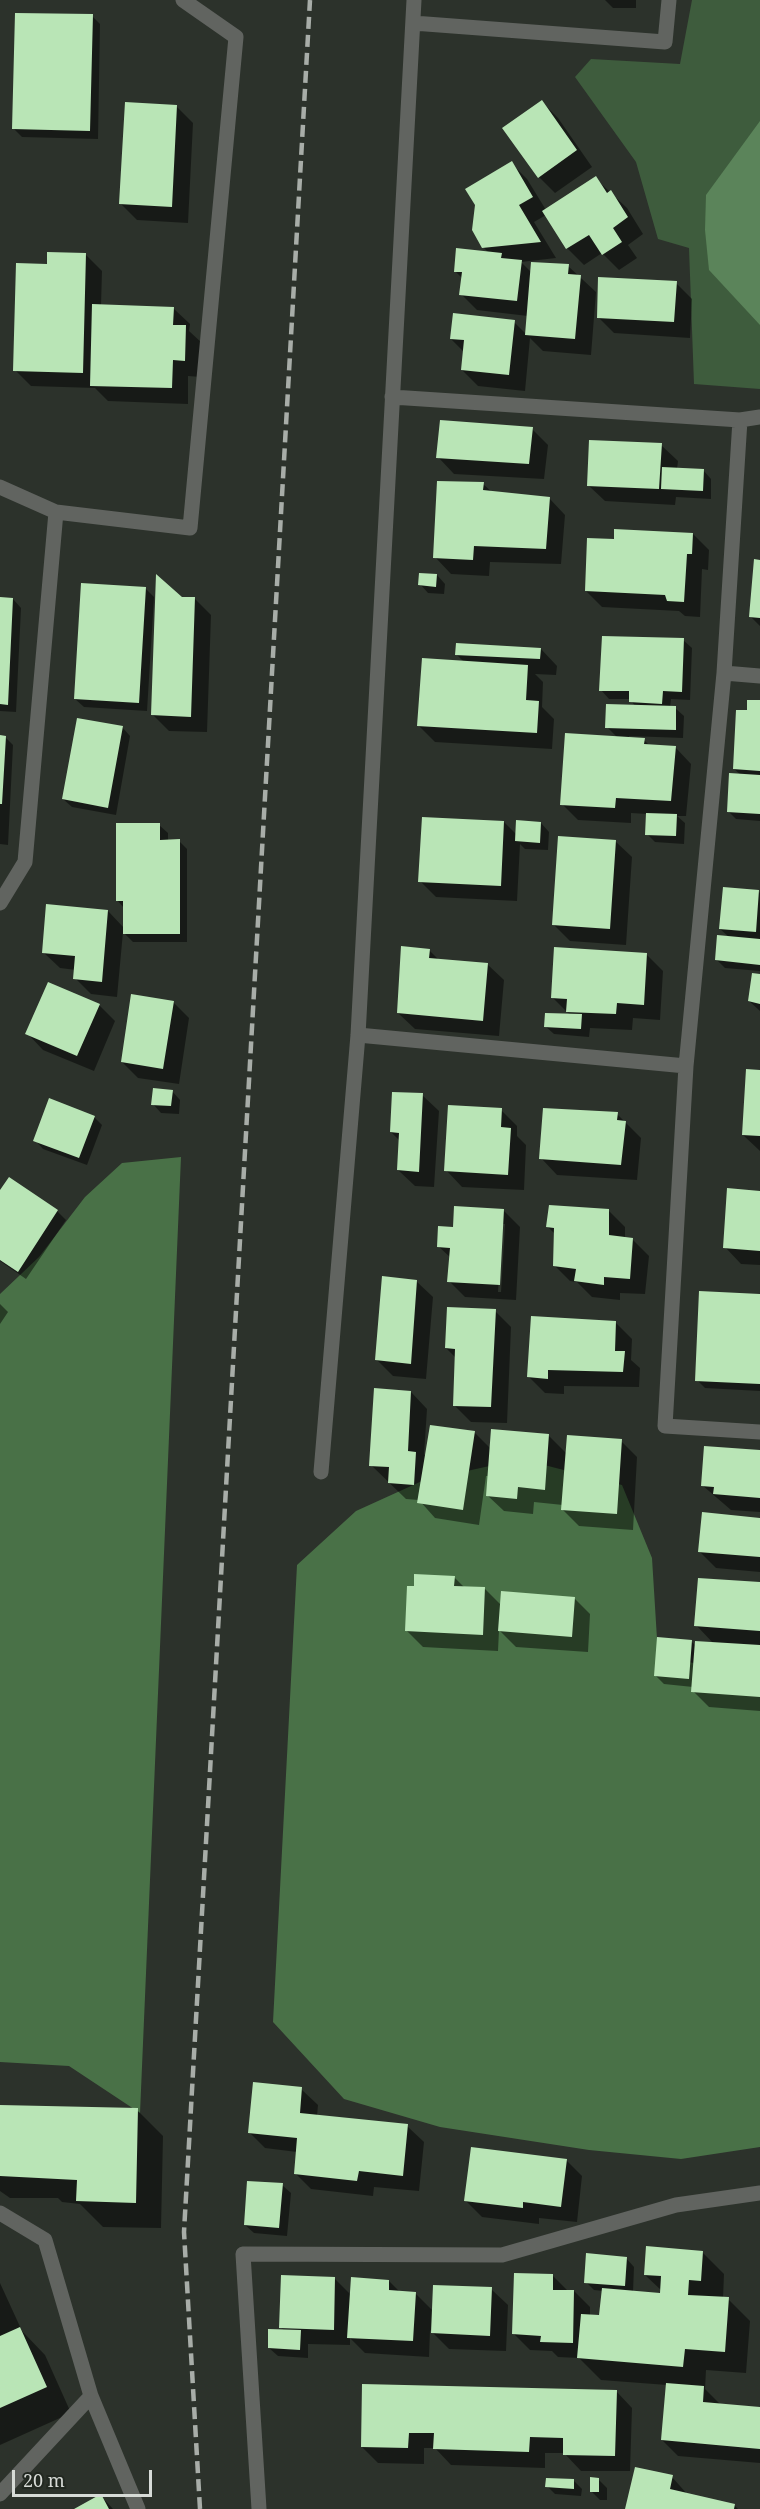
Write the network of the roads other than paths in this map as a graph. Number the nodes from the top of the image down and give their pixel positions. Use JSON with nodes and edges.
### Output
{"nodes":[{"id":1,"x":183,"y":0,"type":"edge"},
{"id":2,"x":414,"y":0,"type":"edge"},
{"id":3,"x":669,"y":0,"type":"edge"},
{"id":4,"x":413,"y":23,"type":"junction"},
{"id":5,"x":392,"y":397,"type":"junction"},
{"id":6,"x":760,"y":417,"type":"edge"},
{"id":7,"x":740,"y":420,"type":"junction"},
{"id":8,"x":0,"y":487,"type":"edge"},
{"id":9,"x":56,"y":512,"type":"junction"},
{"id":10,"x":724,"y":673,"type":"junction"},
{"id":11,"x":760,"y":676,"type":"edge"},
{"id":12,"x":0,"y":903,"type":"edge"},
{"id":13,"x":358,"y":1035,"type":"junction"},
{"id":14,"x":686,"y":1066,"type":"junction"},
{"id":15,"x":760,"y":1432,"type":"edge"},
{"id":16,"x":321,"y":1472,"type":"dead end"},
{"id":17,"x":760,"y":2193,"type":"edge"},
{"id":18,"x":0,"y":2213,"type":"edge"},
{"id":19,"x":91,"y":2396,"type":"junction"},
{"id":20,"x":0,"y":2494,"type":"edge"},
{"id":21,"x":138,"y":2509,"type":"edge"},
{"id":22,"x":259,"y":2509,"type":"edge"}],
"edges":[{"from":1,"to":9,"type":"street"},
{"from":2,"to":4,"type":"street"},
{"from":3,"to":4,"type":"street"},
{"from":4,"to":5,"type":"street"},
{"from":5,"to":7,"type":"street"},
{"from":5,"to":13,"type":"street"},
{"from":6,"to":7,"type":"street"},
{"from":7,"to":10,"type":"street"},
{"from":8,"to":9,"type":"street"},
{"from":9,"to":12,"type":"street"},
{"from":10,"to":11,"type":"street"},
{"from":10,"to":14,"type":"street"},
{"from":13,"to":14,"type":"street"},
{"from":13,"to":16,"type":"street"},
{"from":14,"to":15,"type":"street"},
{"from":17,"to":22,"type":"street"},
{"from":18,"to":19,"type":"street"},
{"from":19,"to":20,"type":"street"},
{"from":19,"to":21,"type":"street"}]}
